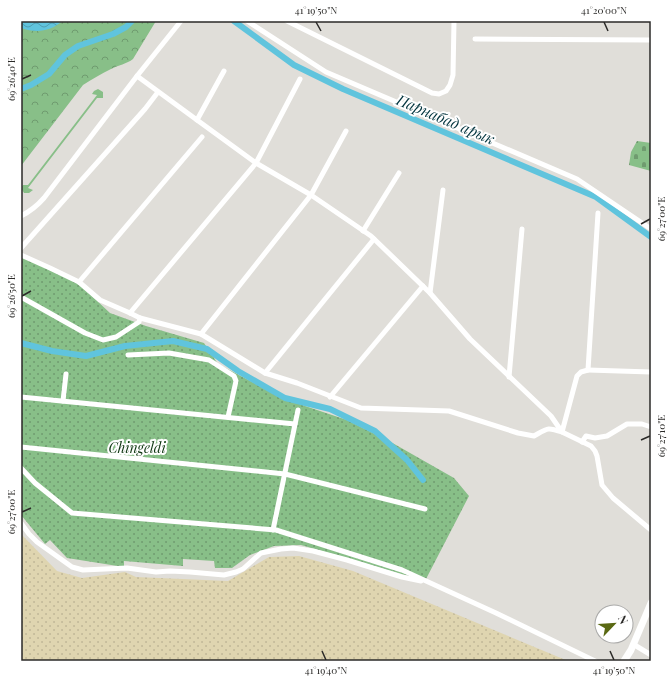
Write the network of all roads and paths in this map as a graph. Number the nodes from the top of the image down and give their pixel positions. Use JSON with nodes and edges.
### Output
{"nodes":[{"id":1,"x":180,"y":21,"type":"edge"},
{"id":2,"x":247,"y":21,"type":"edge"},
{"id":3,"x":287,"y":21,"type":"edge"},
{"id":4,"x":454,"y":21,"type":"edge"},
{"id":5,"x":475,"y":39,"type":"dead end"},
{"id":6,"x":651,"y":40,"type":"edge"},
{"id":7,"x":224,"y":71,"type":"dead end"},
{"id":8,"x":137,"y":76,"type":"junction"},
{"id":9,"x":300,"y":79,"type":"dead end"},
{"id":10,"x":158,"y":92,"type":"junction"},
{"id":11,"x":197,"y":120,"type":"junction"},
{"id":12,"x":346,"y":131,"type":"dead end"},
{"id":13,"x":202,"y":137,"type":"dead end"},
{"id":14,"x":256,"y":163,"type":"junction"},
{"id":15,"x":399,"y":173,"type":"dead end"},
{"id":16,"x":443,"y":190,"type":"dead end"},
{"id":17,"x":311,"y":195,"type":"junction"},
{"id":18,"x":598,"y":213,"type":"dead end"},
{"id":19,"x":21,"y":216,"type":"edge"},
{"id":20,"x":522,"y":229,"type":"dead end"},
{"id":21,"x":651,"y":229,"type":"edge"},
{"id":22,"x":363,"y":231,"type":"junction"},
{"id":23,"x":374,"y":239,"type":"junction"},
{"id":24,"x":21,"y":248,"type":"edge"},
{"id":25,"x":21,"y":255,"type":"edge"},
{"id":26,"x":79,"y":282,"type":"junction"},
{"id":27,"x":423,"y":286,"type":"junction"},
{"id":28,"x":430,"y":293,"type":"junction"},
{"id":29,"x":21,"y":297,"type":"edge"},
{"id":30,"x":130,"y":312,"type":"junction"},
{"id":31,"x":140,"y":318,"type":"junction"},
{"id":32,"x":200,"y":334,"type":"junction"},
{"id":33,"x":128,"y":355,"type":"dead end"},
{"id":34,"x":588,"y":370,"type":"junction"},
{"id":35,"x":651,"y":372,"type":"edge"},
{"id":36,"x":265,"y":373,"type":"junction"},
{"id":37,"x":66,"y":374,"type":"dead end"},
{"id":38,"x":510,"y":377,"type":"junction"},
{"id":39,"x":21,"y":397,"type":"edge"},
{"id":40,"x":330,"y":397,"type":"junction"},
{"id":41,"x":63,"y":401,"type":"junction"},
{"id":42,"x":298,"y":410,"type":"dead end"},
{"id":43,"x":228,"y":417,"type":"junction"},
{"id":44,"x":295,"y":424,"type":"junction"},
{"id":45,"x":651,"y":427,"type":"edge"},
{"id":46,"x":562,"y":432,"type":"junction"},
{"id":47,"x":582,"y":442,"type":"junction"},
{"id":48,"x":21,"y":447,"type":"edge"},
{"id":49,"x":21,"y":468,"type":"edge"},
{"id":50,"x":285,"y":474,"type":"junction"},
{"id":51,"x":425,"y":509,"type":"dead end"},
{"id":52,"x":21,"y":523,"type":"edge"},
{"id":53,"x":273,"y":530,"type":"junction"},
{"id":54,"x":651,"y":530,"type":"edge"},
{"id":55,"x":429,"y":582,"type":"junction"},
{"id":56,"x":651,"y":603,"type":"edge"},
{"id":57,"x":634,"y":642,"type":"edge"},
{"id":58,"x":633,"y":644,"type":"joint"},
{"id":59,"x":651,"y":655,"type":"edge"},
{"id":60,"x":595,"y":661,"type":"edge"},
{"id":61,"x":624,"y":661,"type":"edge"}],
"edges":[{"from":1,"to":8,"type":"street"},
{"from":2,"to":21,"type":"street"},
{"from":3,"to":4,"type":"street"},
{"from":5,"to":6,"type":"street"},
{"from":7,"to":11,"type":"street"},
{"from":8,"to":10,"type":"street"},
{"from":8,"to":19,"type":"street"},
{"from":9,"to":14,"type":"street"},
{"from":10,"to":11,"type":"street"},
{"from":10,"to":24,"type":"street"},
{"from":11,"to":14,"type":"street"},
{"from":12,"to":17,"type":"street"},
{"from":13,"to":26,"type":"street"},
{"from":14,"to":17,"type":"street"},
{"from":14,"to":30,"type":"street"},
{"from":15,"to":22,"type":"street"},
{"from":16,"to":28,"type":"street"},
{"from":17,"to":22,"type":"street"},
{"from":17,"to":32,"type":"street"},
{"from":18,"to":34,"type":"street"},
{"from":20,"to":38,"type":"street"},
{"from":22,"to":23,"type":"street"},
{"from":23,"to":27,"type":"street"},
{"from":23,"to":36,"type":"street"},
{"from":25,"to":26,"type":"street"},
{"from":26,"to":30,"type":"street"},
{"from":27,"to":28,"type":"street"},
{"from":27,"to":40,"type":"street"},
{"from":28,"to":38,"type":"street"},
{"from":29,"to":31,"type":"street"},
{"from":30,"to":31,"type":"street"},
{"from":31,"to":32,"type":"street"},
{"from":32,"to":36,"type":"street"},
{"from":33,"to":43,"type":"street"},
{"from":34,"to":35,"type":"street"},
{"from":34,"to":46,"type":"street"},
{"from":36,"to":40,"type":"street"},
{"from":37,"to":41,"type":"street"},
{"from":38,"to":46,"type":"street"},
{"from":39,"to":41,"type":"street"},
{"from":40,"to":46,"type":"street"},
{"from":41,"to":43,"type":"street"},
{"from":42,"to":44,"type":"street"},
{"from":43,"to":44,"type":"street"},
{"from":44,"to":50,"type":"street"},
{"from":45,"to":47,"type":"street"},
{"from":46,"to":47,"type":"street"},
{"from":47,"to":54,"type":"street"},
{"from":48,"to":50,"type":"street"},
{"from":49,"to":53,"type":"street"},
{"from":50,"to":51,"type":"street"},
{"from":50,"to":53,"type":"street"},
{"from":52,"to":55,"type":"street"},
{"from":53,"to":55,"type":"street"},
{"from":55,"to":60,"type":"street"},
{"from":56,"to":57,"type":"main road"},
{"from":58,"to":59,"type":"street"},
{"from":58,"to":61,"type":"main road"}]}
